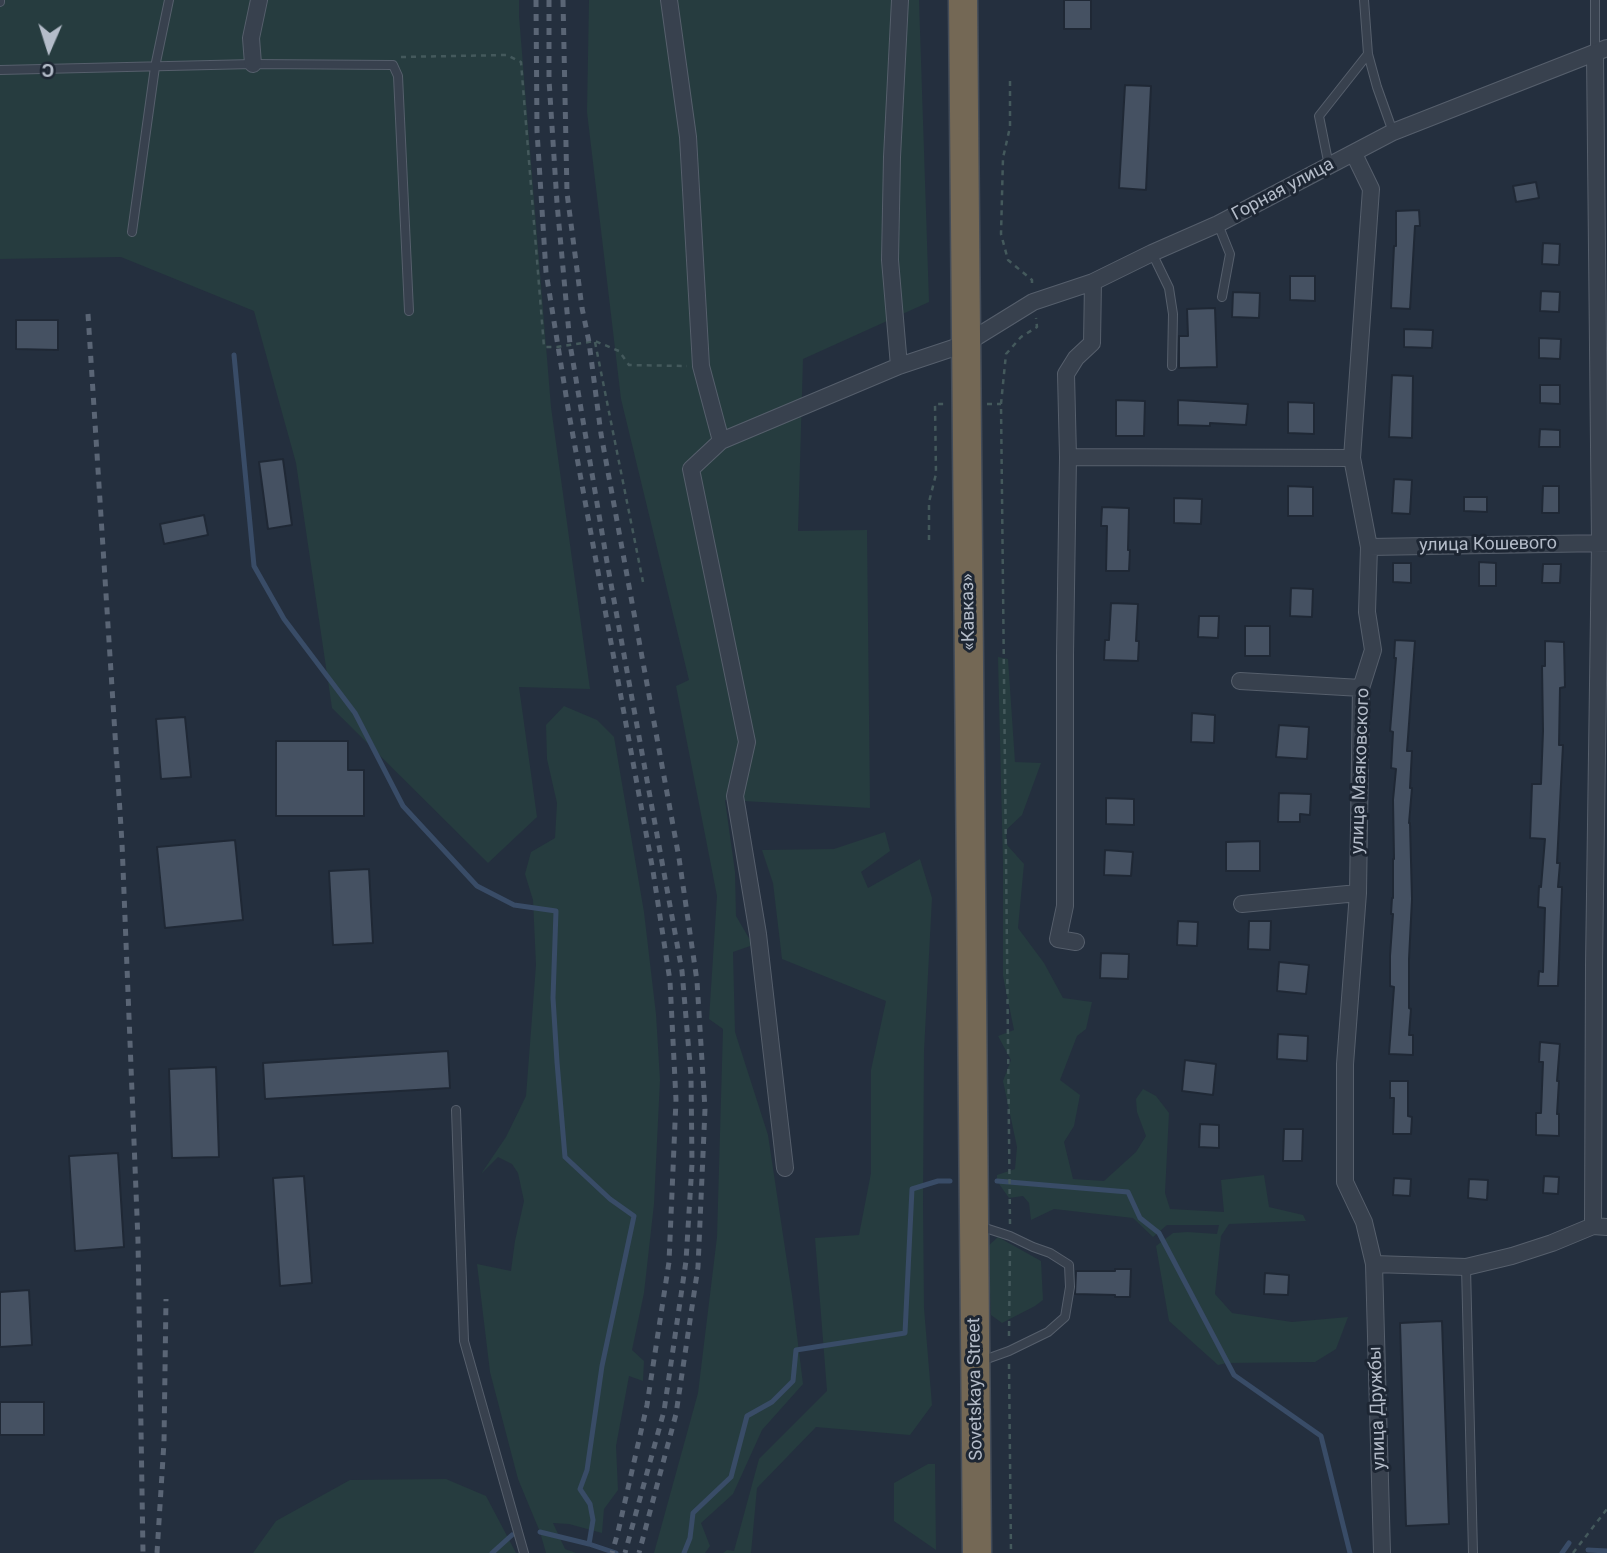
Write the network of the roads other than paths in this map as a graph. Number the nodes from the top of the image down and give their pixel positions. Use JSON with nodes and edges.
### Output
{"nodes":[{"id":1,"x":169,"y":0,"type":"edge"},
{"id":2,"x":259,"y":0,"type":"edge"},
{"id":3,"x":669,"y":0,"type":"edge"},
{"id":4,"x":900,"y":0,"type":"edge"},
{"id":5,"x":962,"y":0,"type":"edge"},
{"id":6,"x":1364,"y":0,"type":"edge"},
{"id":7,"x":1595,"y":0,"type":"edge"},
{"id":8,"x":1601,"y":51,"type":"edge"},
{"id":9,"x":1368,"y":54,"type":"junction"},
{"id":10,"x":253,"y":64,"type":"junction"},
{"id":11,"x":155,"y":67,"type":"junction"},
{"id":12,"x":0,"y":70,"type":"edge"},
{"id":13,"x":1393,"y":132,"type":"junction"},
{"id":14,"x":1353,"y":154,"type":"junction"},
{"id":15,"x":1329,"y":166,"type":"junction"},
{"id":16,"x":1218,"y":225,"type":"junction"},
{"id":17,"x":132,"y":232,"type":"dead end"},
{"id":18,"x":1152,"y":253,"type":"junction"},
{"id":19,"x":1093,"y":282,"type":"junction"},
{"id":20,"x":1222,"y":297,"type":"dead end"},
{"id":21,"x":409,"y":311,"type":"dead end"},
{"id":22,"x":965,"y":344,"type":"junction"},
{"id":23,"x":899,"y":366,"type":"junction"},
{"id":24,"x":1172,"y":366,"type":"dead end"},
{"id":25,"x":721,"y":441,"type":"junction"},
{"id":26,"x":1068,"y":457,"type":"junction"},
{"id":27,"x":1352,"y":458,"type":"junction"},
{"id":28,"x":1603,"y":543,"type":"edge"},
{"id":29,"x":1369,"y":547,"type":"junction"},
{"id":30,"x":1240,"y":681,"type":"dead end"},
{"id":31,"x":1361,"y":688,"type":"junction"},
{"id":32,"x":1357,"y":893,"type":"junction"},
{"id":33,"x":1242,"y":904,"type":"dead end"},
{"id":34,"x":1076,"y":942,"type":"dead end"},
{"id":35,"x":456,"y":1110,"type":"dead end"},
{"id":36,"x":785,"y":1168,"type":"dead end"},
{"id":37,"x":975,"y":1225,"type":"junction"},
{"id":38,"x":1600,"y":1227,"type":"edge"},
{"id":39,"x":1374,"y":1264,"type":"junction"},
{"id":40,"x":1466,"y":1267,"type":"junction"},
{"id":41,"x":975,"y":1363,"type":"junction"},
{"id":42,"x":524,"y":1553,"type":"edge"},
{"id":43,"x":977,"y":1553,"type":"edge"},
{"id":44,"x":1382,"y":1553,"type":"edge"},
{"id":45,"x":1474,"y":1553,"type":"edge"}],
"edges":[{"from":1,"to":11,"type":"lane"},
{"from":2,"to":10,"type":"street"},
{"from":3,"to":25,"type":"street"},
{"from":4,"to":23,"type":"street"},
{"from":5,"to":22,"type":"highway","name":"«Кавказ»"},
{"from":6,"to":9,"type":"lane"},
{"from":7,"to":8,"type":"lane"},
{"from":8,"to":13,"type":"street","name":"Горная улица"},
{"from":8,"to":28,"type":"street"},
{"from":9,"to":13,"type":"lane"},
{"from":9,"to":15,"type":"lane"},
{"from":10,"to":11,"type":"lane"},
{"from":10,"to":21,"type":"lane"},
{"from":11,"to":12,"type":"lane"},
{"from":11,"to":17,"type":"lane"},
{"from":13,"to":14,"type":"street","name":"Горная улица"},
{"from":14,"to":15,"type":"street","name":"Горная улица"},
{"from":14,"to":27,"type":"street","name":"улица Маяковского"},
{"from":15,"to":16,"type":"street","name":"Горная улица"},
{"from":16,"to":18,"type":"street","name":"Горная улица"},
{"from":16,"to":20,"type":"lane"},
{"from":18,"to":19,"type":"street","name":"Горная улица"},
{"from":18,"to":24,"type":"lane"},
{"from":19,"to":22,"type":"street","name":"Горная улица"},
{"from":19,"to":26,"type":"street"},
{"from":22,"to":23,"type":"street","name":"Горная улица"},
{"from":22,"to":37,"type":"highway","name":"«Кавказ»"},
{"from":23,"to":25,"type":"street","name":"Горная улица"},
{"from":25,"to":36,"type":"street"},
{"from":26,"to":27,"type":"street"},
{"from":26,"to":34,"type":"street"},
{"from":27,"to":29,"type":"street","name":"улица Маяковского"},
{"from":28,"to":29,"type":"street","name":"улица Кошевого"},
{"from":28,"to":38,"type":"street"},
{"from":29,"to":31,"type":"street","name":"улица Маяковского"},
{"from":30,"to":31,"type":"street"},
{"from":31,"to":32,"type":"street","name":"улица Маяковского"},
{"from":32,"to":33,"type":"street"},
{"from":32,"to":39,"type":"street","name":"улица Маяковского"},
{"from":35,"to":42,"type":"lane"},
{"from":37,"to":41,"type":"highway","name":"Sovetskaya Street"},
{"from":37,"to":41,"type":"lane"},
{"from":38,"to":40,"type":"street"},
{"from":39,"to":40,"type":"street"},
{"from":39,"to":44,"type":"street","name":"улица Дружбы"},
{"from":40,"to":45,"type":"lane"},
{"from":41,"to":43,"type":"highway","name":"Sovetskaya Street"}]}
